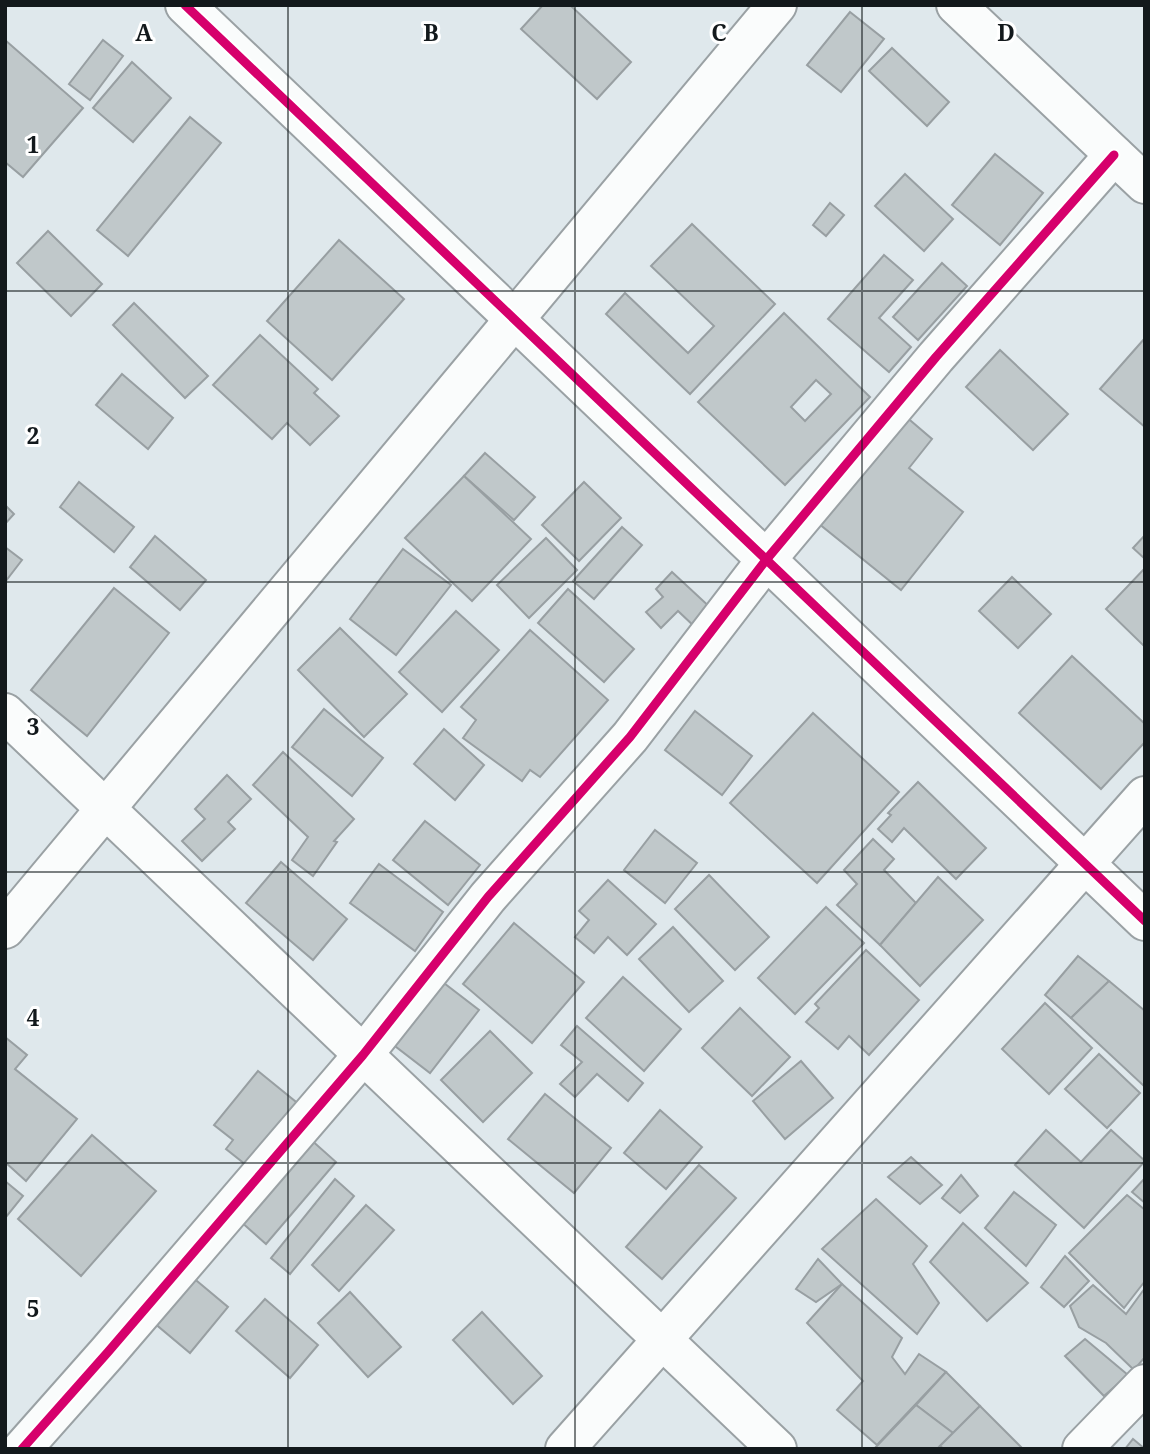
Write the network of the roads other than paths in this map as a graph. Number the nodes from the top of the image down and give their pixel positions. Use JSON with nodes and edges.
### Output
{"nodes":[{"id":1,"x":185,"y":5,"type":"edge"},
{"id":2,"x":777,"y":5,"type":"edge"},
{"id":3,"x":956,"y":5,"type":"edge"},
{"id":4,"x":1114,"y":155,"type":"junction"},
{"id":5,"x":1145,"y":184,"type":"edge"},
{"id":6,"x":515,"y":319,"type":"junction"},
{"id":7,"x":766,"y":560,"type":"junction"},
{"id":8,"x":5,"y":713,"type":"edge"},
{"id":9,"x":1145,"y":796,"type":"edge"},
{"id":10,"x":106,"y":808,"type":"junction"},
{"id":11,"x":1084,"y":864,"type":"junction"},
{"id":12,"x":1145,"y":921,"type":"edge"},
{"id":13,"x":5,"y":929,"type":"edge"},
{"id":14,"x":363,"y":1055,"type":"junction"},
{"id":15,"x":663,"y":1339,"type":"junction"},
{"id":16,"x":1145,"y":1384,"type":"edge"},
{"id":17,"x":22,"y":1449,"type":"edge"},
{"id":18,"x":565,"y":1449,"type":"edge"},
{"id":19,"x":777,"y":1449,"type":"edge"},
{"id":20,"x":1082,"y":1449,"type":"edge"}],
"edges":[{"from":1,"to":6,"type":"street"},
{"from":2,"to":6,"type":"street"},
{"from":3,"to":4,"type":"street"},
{"from":4,"to":5,"type":"street"},
{"from":4,"to":7,"type":"street"},
{"from":6,"to":7,"type":"street"},
{"from":6,"to":10,"type":"street"},
{"from":7,"to":11,"type":"street"},
{"from":7,"to":14,"type":"street"},
{"from":8,"to":10,"type":"street"},
{"from":9,"to":11,"type":"street"},
{"from":10,"to":13,"type":"street"},
{"from":10,"to":14,"type":"street"},
{"from":11,"to":12,"type":"street"},
{"from":11,"to":15,"type":"street"},
{"from":14,"to":15,"type":"street"},
{"from":14,"to":17,"type":"street"},
{"from":15,"to":18,"type":"street"},
{"from":15,"to":19,"type":"street"},
{"from":16,"to":20,"type":"street"}]}
